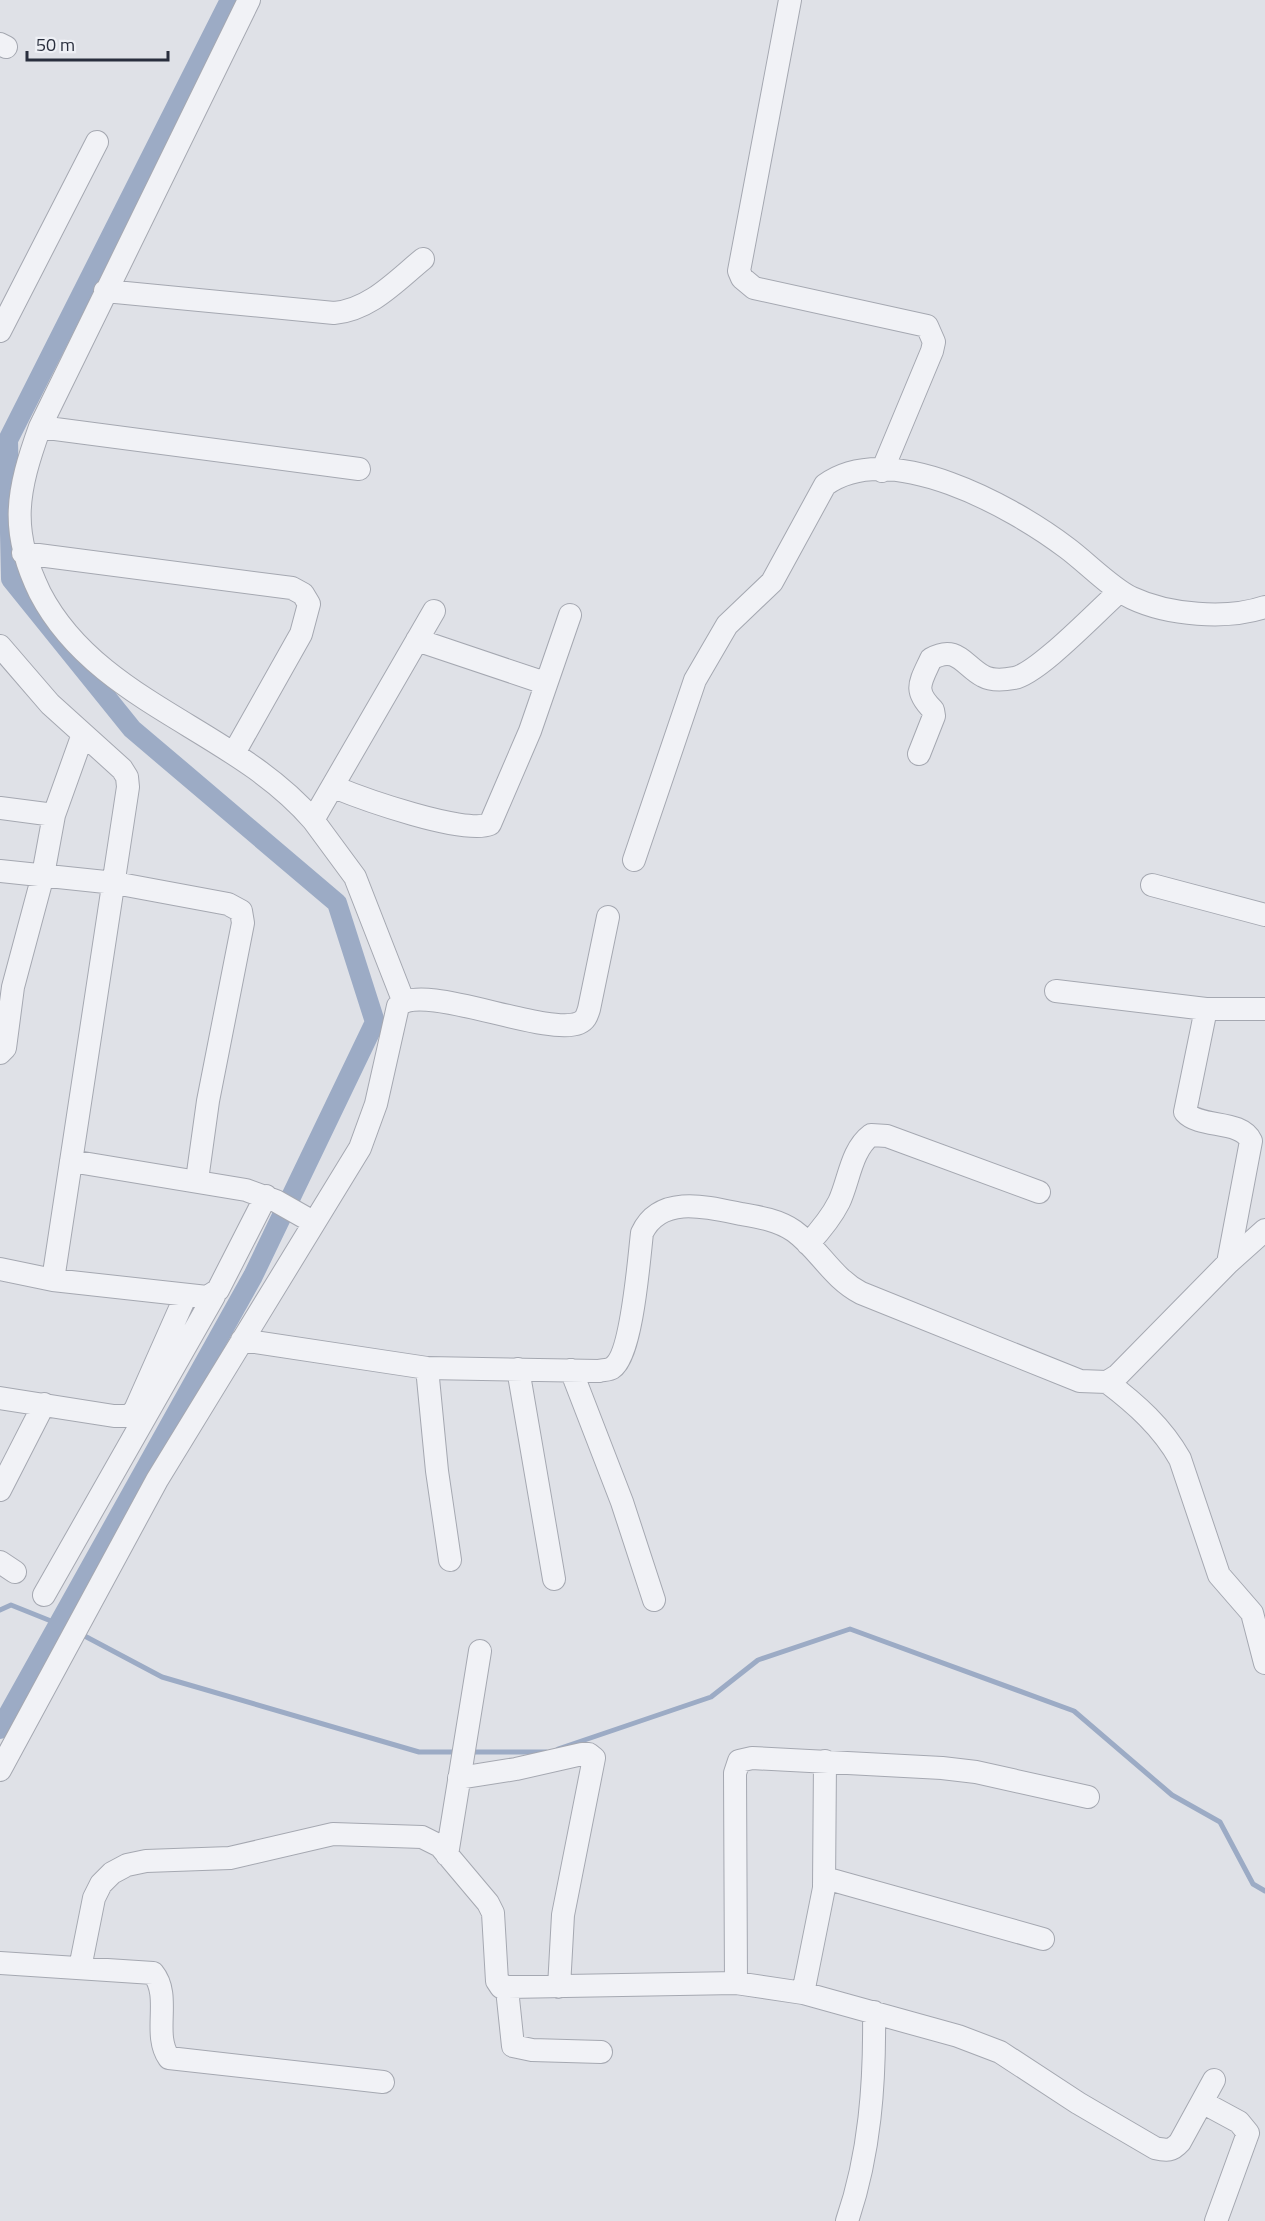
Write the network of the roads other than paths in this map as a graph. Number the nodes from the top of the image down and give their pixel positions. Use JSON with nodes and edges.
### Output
{"nodes":[{"id":1,"x":249,"y":0,"type":"edge"},
{"id":2,"x":790,"y":0,"type":"edge"},
{"id":3,"x":97,"y":142,"type":"dead end"},
{"id":4,"x":423,"y":259,"type":"dead end"},
{"id":5,"x":105,"y":291,"type":"junction"},
{"id":6,"x":0,"y":331,"type":"edge"},
{"id":7,"x":40,"y":427,"type":"junction"},
{"id":8,"x":359,"y":469,"type":"dead end"},
{"id":9,"x":882,"y":471,"type":"junction"},
{"id":10,"x":23,"y":553,"type":"junction"},
{"id":11,"x":1120,"y":591,"type":"junction"},
{"id":12,"x":1265,"y":607,"type":"edge"},
{"id":13,"x":434,"y":611,"type":"dead end"},
{"id":14,"x":570,"y":615,"type":"dead end"},
{"id":15,"x":417,"y":640,"type":"junction"},
{"id":16,"x":0,"y":646,"type":"edge"},
{"id":17,"x":546,"y":683,"type":"junction"},
{"id":18,"x":83,"y":734,"type":"junction"},
{"id":19,"x":234,"y":753,"type":"junction"},
{"id":20,"x":919,"y":754,"type":"dead end"},
{"id":21,"x":334,"y":787,"type":"junction"},
{"id":22,"x":0,"y":808,"type":"edge"},
{"id":23,"x":54,"y":815,"type":"junction"},
{"id":24,"x":313,"y":820,"type":"junction"},
{"id":25,"x":634,"y":860,"type":"dead end"},
{"id":26,"x":0,"y":871,"type":"edge"},
{"id":27,"x":43,"y":875,"type":"junction"},
{"id":28,"x":115,"y":883,"type":"junction"},
{"id":29,"x":1152,"y":885,"type":"dead end"},
{"id":30,"x":1265,"y":915,"type":"edge"},
{"id":31,"x":608,"y":917,"type":"dead end"},
{"id":32,"x":7,"y":985,"type":"edge"},
{"id":33,"x":1056,"y":991,"type":"dead end"},
{"id":34,"x":403,"y":1000,"type":"junction"},
{"id":35,"x":1206,"y":1009,"type":"junction"},
{"id":36,"x":1265,"y":1009,"type":"edge"},
{"id":37,"x":0,"y":1053,"type":"edge"},
{"id":38,"x":71,"y":1161,"type":"junction"},
{"id":39,"x":197,"y":1180,"type":"junction"},
{"id":40,"x":1039,"y":1192,"type":"dead end"},
{"id":41,"x":271,"y":1198,"type":"junction"},
{"id":42,"x":307,"y":1218,"type":"junction"},
{"id":43,"x":1265,"y":1230,"type":"edge"},
{"id":44,"x":808,"y":1244,"type":"junction"},
{"id":45,"x":1228,"y":1263,"type":"junction"},
{"id":46,"x":0,"y":1269,"type":"edge"},
{"id":47,"x":53,"y":1280,"type":"junction"},
{"id":48,"x":186,"y":1295,"type":"junction"},
{"id":49,"x":214,"y":1296,"type":"junction"},
{"id":50,"x":242,"y":1340,"type":"junction"},
{"id":51,"x":427,"y":1368,"type":"junction"},
{"id":52,"x":518,"y":1369,"type":"junction"},
{"id":53,"x":571,"y":1370,"type":"junction"},
{"id":54,"x":1107,"y":1382,"type":"junction"},
{"id":55,"x":0,"y":1398,"type":"edge"},
{"id":56,"x":44,"y":1404,"type":"junction"},
{"id":57,"x":0,"y":1490,"type":"edge"},
{"id":58,"x":450,"y":1560,"type":"dead end"},
{"id":59,"x":554,"y":1579,"type":"dead end"},
{"id":60,"x":44,"y":1595,"type":"dead end"},
{"id":61,"x":654,"y":1600,"type":"dead end"},
{"id":62,"x":480,"y":1651,"type":"dead end"},
{"id":63,"x":1265,"y":1663,"type":"edge"},
{"id":64,"x":825,"y":1761,"type":"junction"},
{"id":65,"x":0,"y":1770,"type":"edge"},
{"id":66,"x":460,"y":1772,"type":"junction"},
{"id":67,"x":1088,"y":1797,"type":"dead end"},
{"id":68,"x":447,"y":1855,"type":"junction"},
{"id":69,"x":825,"y":1878,"type":"junction"},
{"id":70,"x":1043,"y":1939,"type":"dead end"},
{"id":71,"x":0,"y":1963,"type":"edge"},
{"id":72,"x":80,"y":1968,"type":"junction"},
{"id":73,"x":736,"y":1983,"type":"junction"},
{"id":74,"x":559,"y":1988,"type":"junction"},
{"id":75,"x":507,"y":1989,"type":"junction"},
{"id":76,"x":803,"y":1993,"type":"junction"},
{"id":77,"x":874,"y":2012,"type":"junction"},
{"id":78,"x":601,"y":2052,"type":"dead end"},
{"id":79,"x":1214,"y":2080,"type":"dead end"},
{"id":80,"x":382,"y":2082,"type":"dead end"},
{"id":81,"x":1202,"y":2102,"type":"junction"},
{"id":82,"x":847,"y":2221,"type":"edge"},
{"id":83,"x":1215,"y":2221,"type":"edge"}],
"edges":[{"from":1,"to":5,"type":"street"},
{"from":2,"to":9,"type":"street"},
{"from":3,"to":6,"type":"street"},
{"from":4,"to":5,"type":"street"},
{"from":5,"to":7,"type":"street"},
{"from":7,"to":8,"type":"street"},
{"from":7,"to":10,"type":"street"},
{"from":9,"to":11,"type":"street"},
{"from":9,"to":25,"type":"street"},
{"from":10,"to":19,"type":"street"},
{"from":10,"to":19,"type":"street"},
{"from":11,"to":12,"type":"street"},
{"from":11,"to":20,"type":"street"},
{"from":13,"to":15,"type":"street"},
{"from":14,"to":17,"type":"street"},
{"from":15,"to":17,"type":"street"},
{"from":15,"to":21,"type":"street"},
{"from":16,"to":18,"type":"street"},
{"from":17,"to":21,"type":"street"},
{"from":18,"to":23,"type":"street"},
{"from":18,"to":28,"type":"street"},
{"from":19,"to":24,"type":"street"},
{"from":21,"to":24,"type":"street"},
{"from":22,"to":23,"type":"street"},
{"from":23,"to":27,"type":"street"},
{"from":24,"to":34,"type":"street"},
{"from":26,"to":27,"type":"street"},
{"from":27,"to":28,"type":"street"},
{"from":27,"to":32,"type":"street"},
{"from":28,"to":38,"type":"street"},
{"from":28,"to":39,"type":"street"},
{"from":29,"to":30,"type":"street"},
{"from":31,"to":34,"type":"street"},
{"from":32,"to":37,"type":"street"},
{"from":33,"to":35,"type":"street"},
{"from":34,"to":42,"type":"street"},
{"from":35,"to":36,"type":"street"},
{"from":35,"to":45,"type":"street"},
{"from":38,"to":39,"type":"street"},
{"from":38,"to":47,"type":"street"},
{"from":39,"to":41,"type":"street"},
{"from":40,"to":44,"type":"street"},
{"from":41,"to":42,"type":"street"},
{"from":41,"to":49,"type":"street"},
{"from":42,"to":50,"type":"street"},
{"from":43,"to":45,"type":"street"},
{"from":44,"to":53,"type":"street"},
{"from":44,"to":54,"type":"street"},
{"from":45,"to":54,"type":"street"},
{"from":46,"to":47,"type":"street"},
{"from":47,"to":48,"type":"street"},
{"from":48,"to":49,"type":"street"},
{"from":48,"to":56,"type":"street"},
{"from":49,"to":60,"type":"street"},
{"from":50,"to":51,"type":"street"},
{"from":50,"to":65,"type":"street"},
{"from":51,"to":52,"type":"street"},
{"from":51,"to":58,"type":"street"},
{"from":52,"to":53,"type":"street"},
{"from":52,"to":59,"type":"street"},
{"from":53,"to":61,"type":"street"},
{"from":54,"to":63,"type":"street"},
{"from":55,"to":56,"type":"street"},
{"from":56,"to":57,"type":"street"},
{"from":62,"to":66,"type":"street"},
{"from":64,"to":67,"type":"street"},
{"from":64,"to":69,"type":"street"},
{"from":64,"to":73,"type":"street"},
{"from":66,"to":68,"type":"street"},
{"from":66,"to":74,"type":"street"},
{"from":68,"to":72,"type":"street"},
{"from":68,"to":75,"type":"street"},
{"from":69,"to":70,"type":"street"},
{"from":69,"to":76,"type":"street"},
{"from":71,"to":72,"type":"street"},
{"from":72,"to":80,"type":"street"},
{"from":73,"to":74,"type":"street"},
{"from":73,"to":76,"type":"street"},
{"from":74,"to":75,"type":"street"},
{"from":75,"to":78,"type":"street"},
{"from":76,"to":77,"type":"street"},
{"from":77,"to":81,"type":"street"},
{"from":77,"to":82,"type":"street"},
{"from":79,"to":81,"type":"street"},
{"from":81,"to":83,"type":"street"}]}
